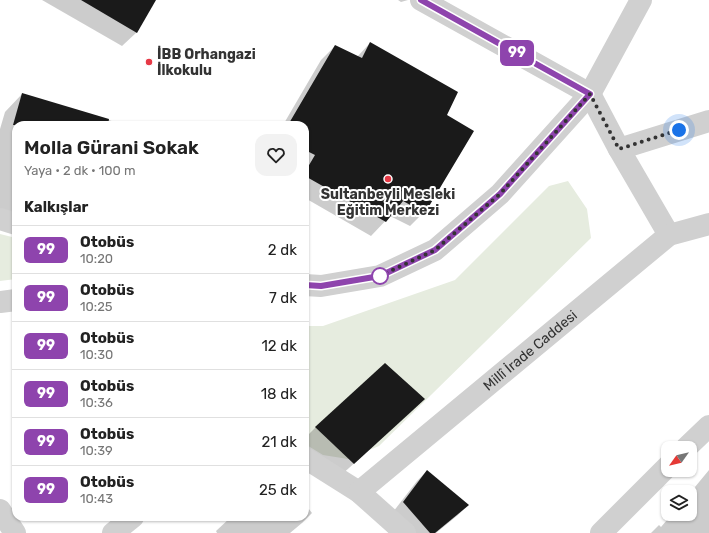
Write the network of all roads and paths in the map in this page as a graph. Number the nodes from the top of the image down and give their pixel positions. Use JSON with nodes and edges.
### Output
{"nodes":[{"id":1,"x":421,"y":0,"type":"edge"},
{"id":2,"x":642,"y":0,"type":"edge"},
{"id":3,"x":590,"y":94,"type":"junction"},
{"id":4,"x":709,"y":121,"type":"edge"},
{"id":5,"x":619,"y":149,"type":"junction"},
{"id":6,"x":0,"y":219,"type":"edge"},
{"id":7,"x":12,"y":223,"type":"edge"},
{"id":8,"x":709,"y":224,"type":"edge"},
{"id":9,"x":669,"y":235,"type":"junction"},
{"id":10,"x":309,"y":285,"type":"edge"},
{"id":11,"x":12,"y":300,"type":"edge"},
{"id":12,"x":0,"y":302,"type":"edge"},
{"id":13,"x":709,"y":426,"type":"edge"},
{"id":14,"x":693,"y":441,"type":"edge"},
{"id":15,"x":309,"y":461,"type":"edge"},
{"id":16,"x":661,"y":473,"type":"edge"},
{"id":17,"x":359,"y":492,"type":"junction"},
{"id":18,"x":0,"y":510,"type":"edge"},
{"id":19,"x":128,"y":521,"type":"edge"},
{"id":20,"x":16,"y":533,"type":"edge"},
{"id":21,"x":113,"y":533,"type":"edge"},
{"id":22,"x":405,"y":533,"type":"edge"},
{"id":23,"x":601,"y":533,"type":"edge"}],
"edges":[{"from":1,"to":3,"type":"street"},
{"from":2,"to":3,"type":"street"},
{"from":3,"to":5,"type":"street"},
{"from":3,"to":10,"type":"street"},
{"from":4,"to":5,"type":"street"},
{"from":5,"to":9,"type":"street"},
{"from":6,"to":7,"type":"street"},
{"from":8,"to":9,"type":"street","name":"Millî İrade Caddesi"},
{"from":9,"to":17,"type":"street","name":"Millî İrade Caddesi"},
{"from":11,"to":12,"type":"street"},
{"from":13,"to":14,"type":"street"},
{"from":15,"to":17,"type":"street"},
{"from":16,"to":23,"type":"street"},
{"from":17,"to":22,"type":"street"},
{"from":18,"to":20,"type":"street"},
{"from":19,"to":21,"type":"street"}]}
